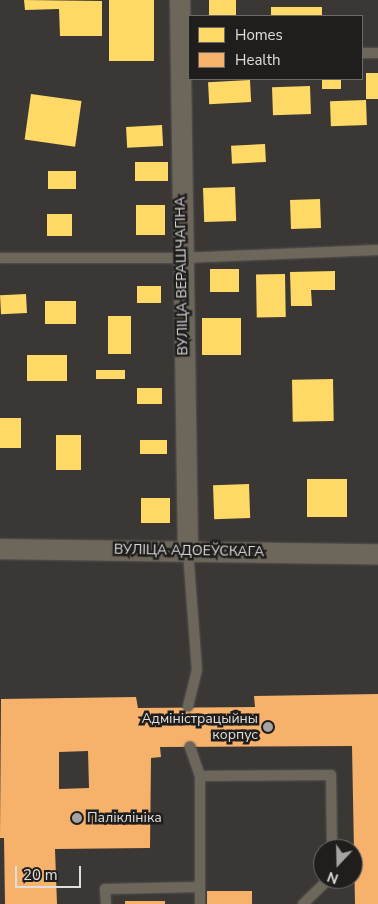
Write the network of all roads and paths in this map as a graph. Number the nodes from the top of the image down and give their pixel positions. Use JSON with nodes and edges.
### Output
{"nodes":[{"id":1,"x":180,"y":0,"type":"edge"},
{"id":2,"x":378,"y":53,"type":"edge"},
{"id":3,"x":363,"y":54,"type":"edge"},
{"id":4,"x":185,"y":59,"type":"edge"},
{"id":5,"x":378,"y":250,"type":"edge"},
{"id":6,"x":0,"y":258,"type":"edge"},
{"id":7,"x":181,"y":258,"type":"junction"},
{"id":8,"x":0,"y":549,"type":"edge"},
{"id":9,"x":188,"y":551,"type":"junction"},
{"id":10,"x":378,"y":554,"type":"edge"},
{"id":11,"x":188,"y":706,"type":"dead end"},
{"id":12,"x":190,"y":747,"type":"dead end"},
{"id":13,"x":200,"y":776,"type":"junction"},
{"id":14,"x":332,"y":839,"type":"edge"},
{"id":15,"x":200,"y":887,"type":"junction"},
{"id":16,"x":319,"y":889,"type":"edge"},
{"id":17,"x":106,"y":904,"type":"edge"},
{"id":18,"x":200,"y":904,"type":"edge"},
{"id":19,"x":303,"y":904,"type":"edge"}],
"edges":[{"from":1,"to":4,"type":"street","name":"ВУЛІЦА ВЕРАШЧАГІНА"},
{"from":2,"to":3,"type":"lane"},
{"from":4,"to":7,"type":"street","name":"ВУЛІЦА ВЕРАШЧАГІНА"},
{"from":5,"to":7,"type":"lane"},
{"from":6,"to":7,"type":"lane"},
{"from":7,"to":9,"type":"street","name":"ВУЛІЦА ВЕРАШЧАГІНА"},
{"from":8,"to":9,"type":"street","name":"ВУЛІЦА АДОЕЎСКАГА"},
{"from":9,"to":10,"type":"street","name":"ВУЛІЦА АДОЕЎСКАГА"},
{"from":9,"to":11,"type":"lane"},
{"from":12,"to":13,"type":"lane"},
{"from":13,"to":14,"type":"lane"},
{"from":13,"to":15,"type":"lane"},
{"from":15,"to":17,"type":"lane"},
{"from":15,"to":18,"type":"lane"},
{"from":16,"to":19,"type":"lane"}]}
